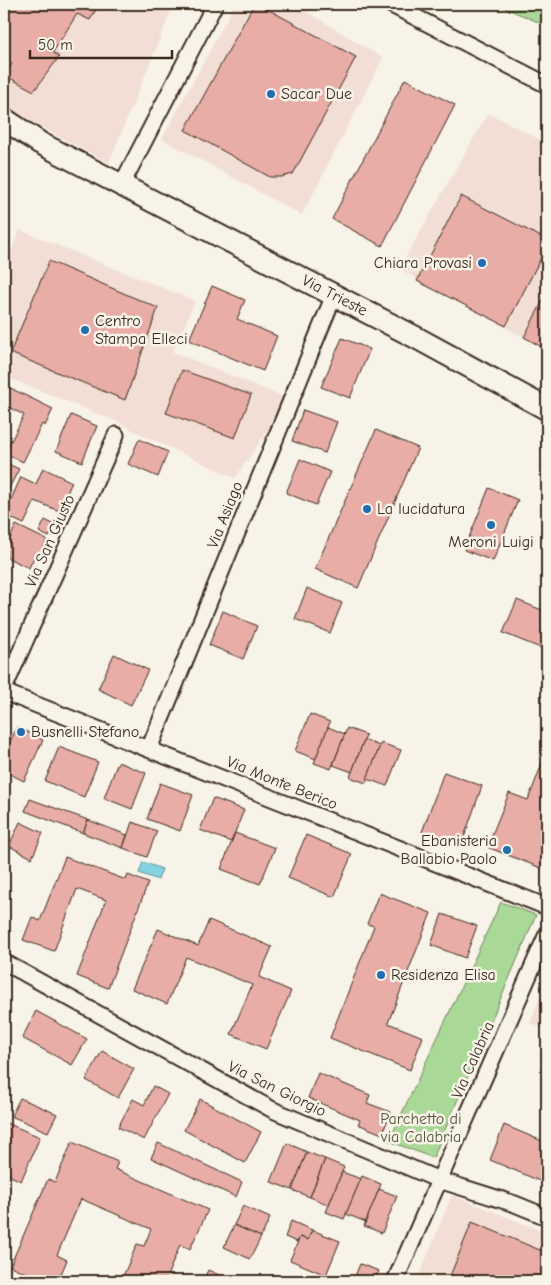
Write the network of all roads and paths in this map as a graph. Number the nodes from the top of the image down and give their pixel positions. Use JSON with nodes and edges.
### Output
{"nodes":[{"id":1,"x":215,"y":4,"type":"edge"},
{"id":2,"x":390,"y":4,"type":"edge"},
{"id":3,"x":547,"y":85,"type":"edge"},
{"id":4,"x":4,"y":119,"type":"edge"},
{"id":5,"x":121,"y":186,"type":"junction"},
{"id":6,"x":334,"y":295,"type":"junction"},
{"id":7,"x":547,"y":409,"type":"edge"},
{"id":8,"x":116,"y":435,"type":"dead end"},
{"id":9,"x":4,"y":690,"type":"edge"},
{"id":10,"x":149,"y":749,"type":"junction"},
{"id":11,"x":547,"y":907,"type":"edge"},
{"id":12,"x":547,"y":934,"type":"edge"},
{"id":13,"x":4,"y":962,"type":"edge"},
{"id":14,"x":439,"y":1180,"type":"junction"},
{"id":15,"x":547,"y":1217,"type":"edge"},
{"id":16,"x":395,"y":1281,"type":"edge"}],
"edges":[{"from":1,"to":5,"type":"street"},
{"from":2,"to":3,"type":"street"},
{"from":4,"to":5,"type":"street","name":"Via Trieste"},
{"from":5,"to":6,"type":"street","name":"Via Trieste"},
{"from":6,"to":7,"type":"street","name":"Via Trieste"},
{"from":6,"to":10,"type":"street","name":"Via Asiago"},
{"from":8,"to":9,"type":"street","name":"Via San Giusto"},
{"from":9,"to":10,"type":"street","name":"Via Monte Berico"},
{"from":10,"to":11,"type":"street","name":"Via Monte Berico"},
{"from":12,"to":14,"type":"street","name":"Via Calabria"},
{"from":13,"to":14,"type":"street","name":"Via San Giorgio"},
{"from":14,"to":15,"type":"street","name":"Via San Giorgio"},
{"from":14,"to":16,"type":"street","name":"Via Calabria"}]}
